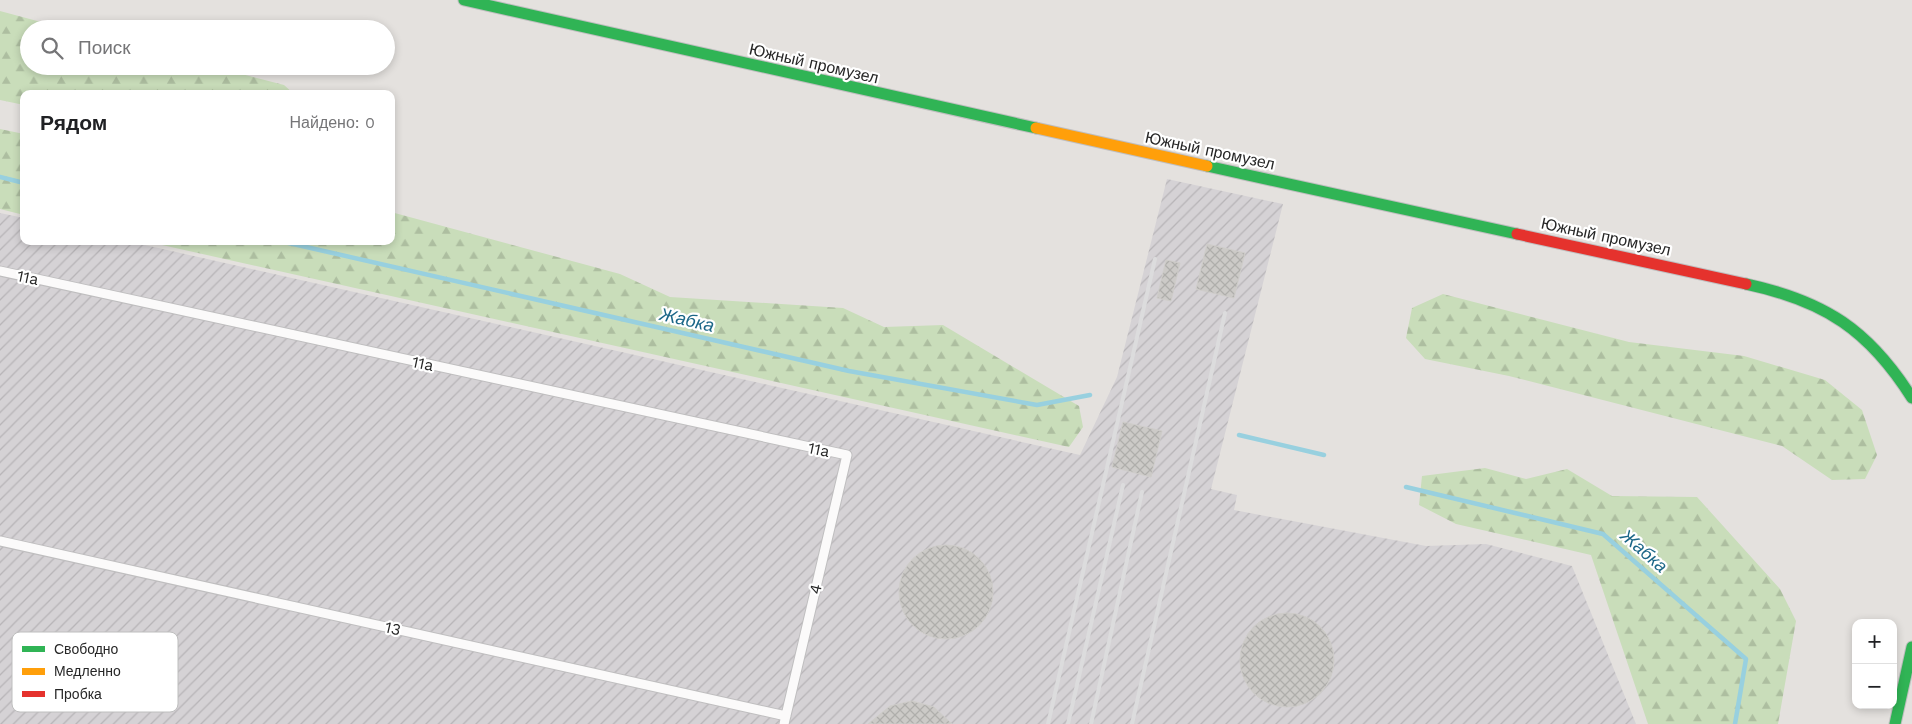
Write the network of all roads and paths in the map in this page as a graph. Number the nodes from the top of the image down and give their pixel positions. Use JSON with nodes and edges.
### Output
{"nodes":[{"id":1,"x":464,"y":0,"type":"edge"},
{"id":2,"x":0,"y":272,"type":"edge"},
{"id":3,"x":1912,"y":398,"type":"edge"},
{"id":4,"x":847,"y":455,"type":"joint"},
{"id":5,"x":0,"y":541,"type":"edge"},
{"id":6,"x":1912,"y":647,"type":"edge"},
{"id":7,"x":785,"y":720,"type":"edge"},
{"id":8,"x":1895,"y":724,"type":"edge"}],
"edges":[{"from":1,"to":3,"type":"street","name":"Южный промузел"},
{"from":2,"to":4,"type":"lane","name":"11a","number":"11a"},
{"from":4,"to":7,"type":"lane","name":"4","number":"4"},
{"from":5,"to":7,"type":"lane","name":"13","number":"13"},
{"from":6,"to":8,"type":"street"}]}
